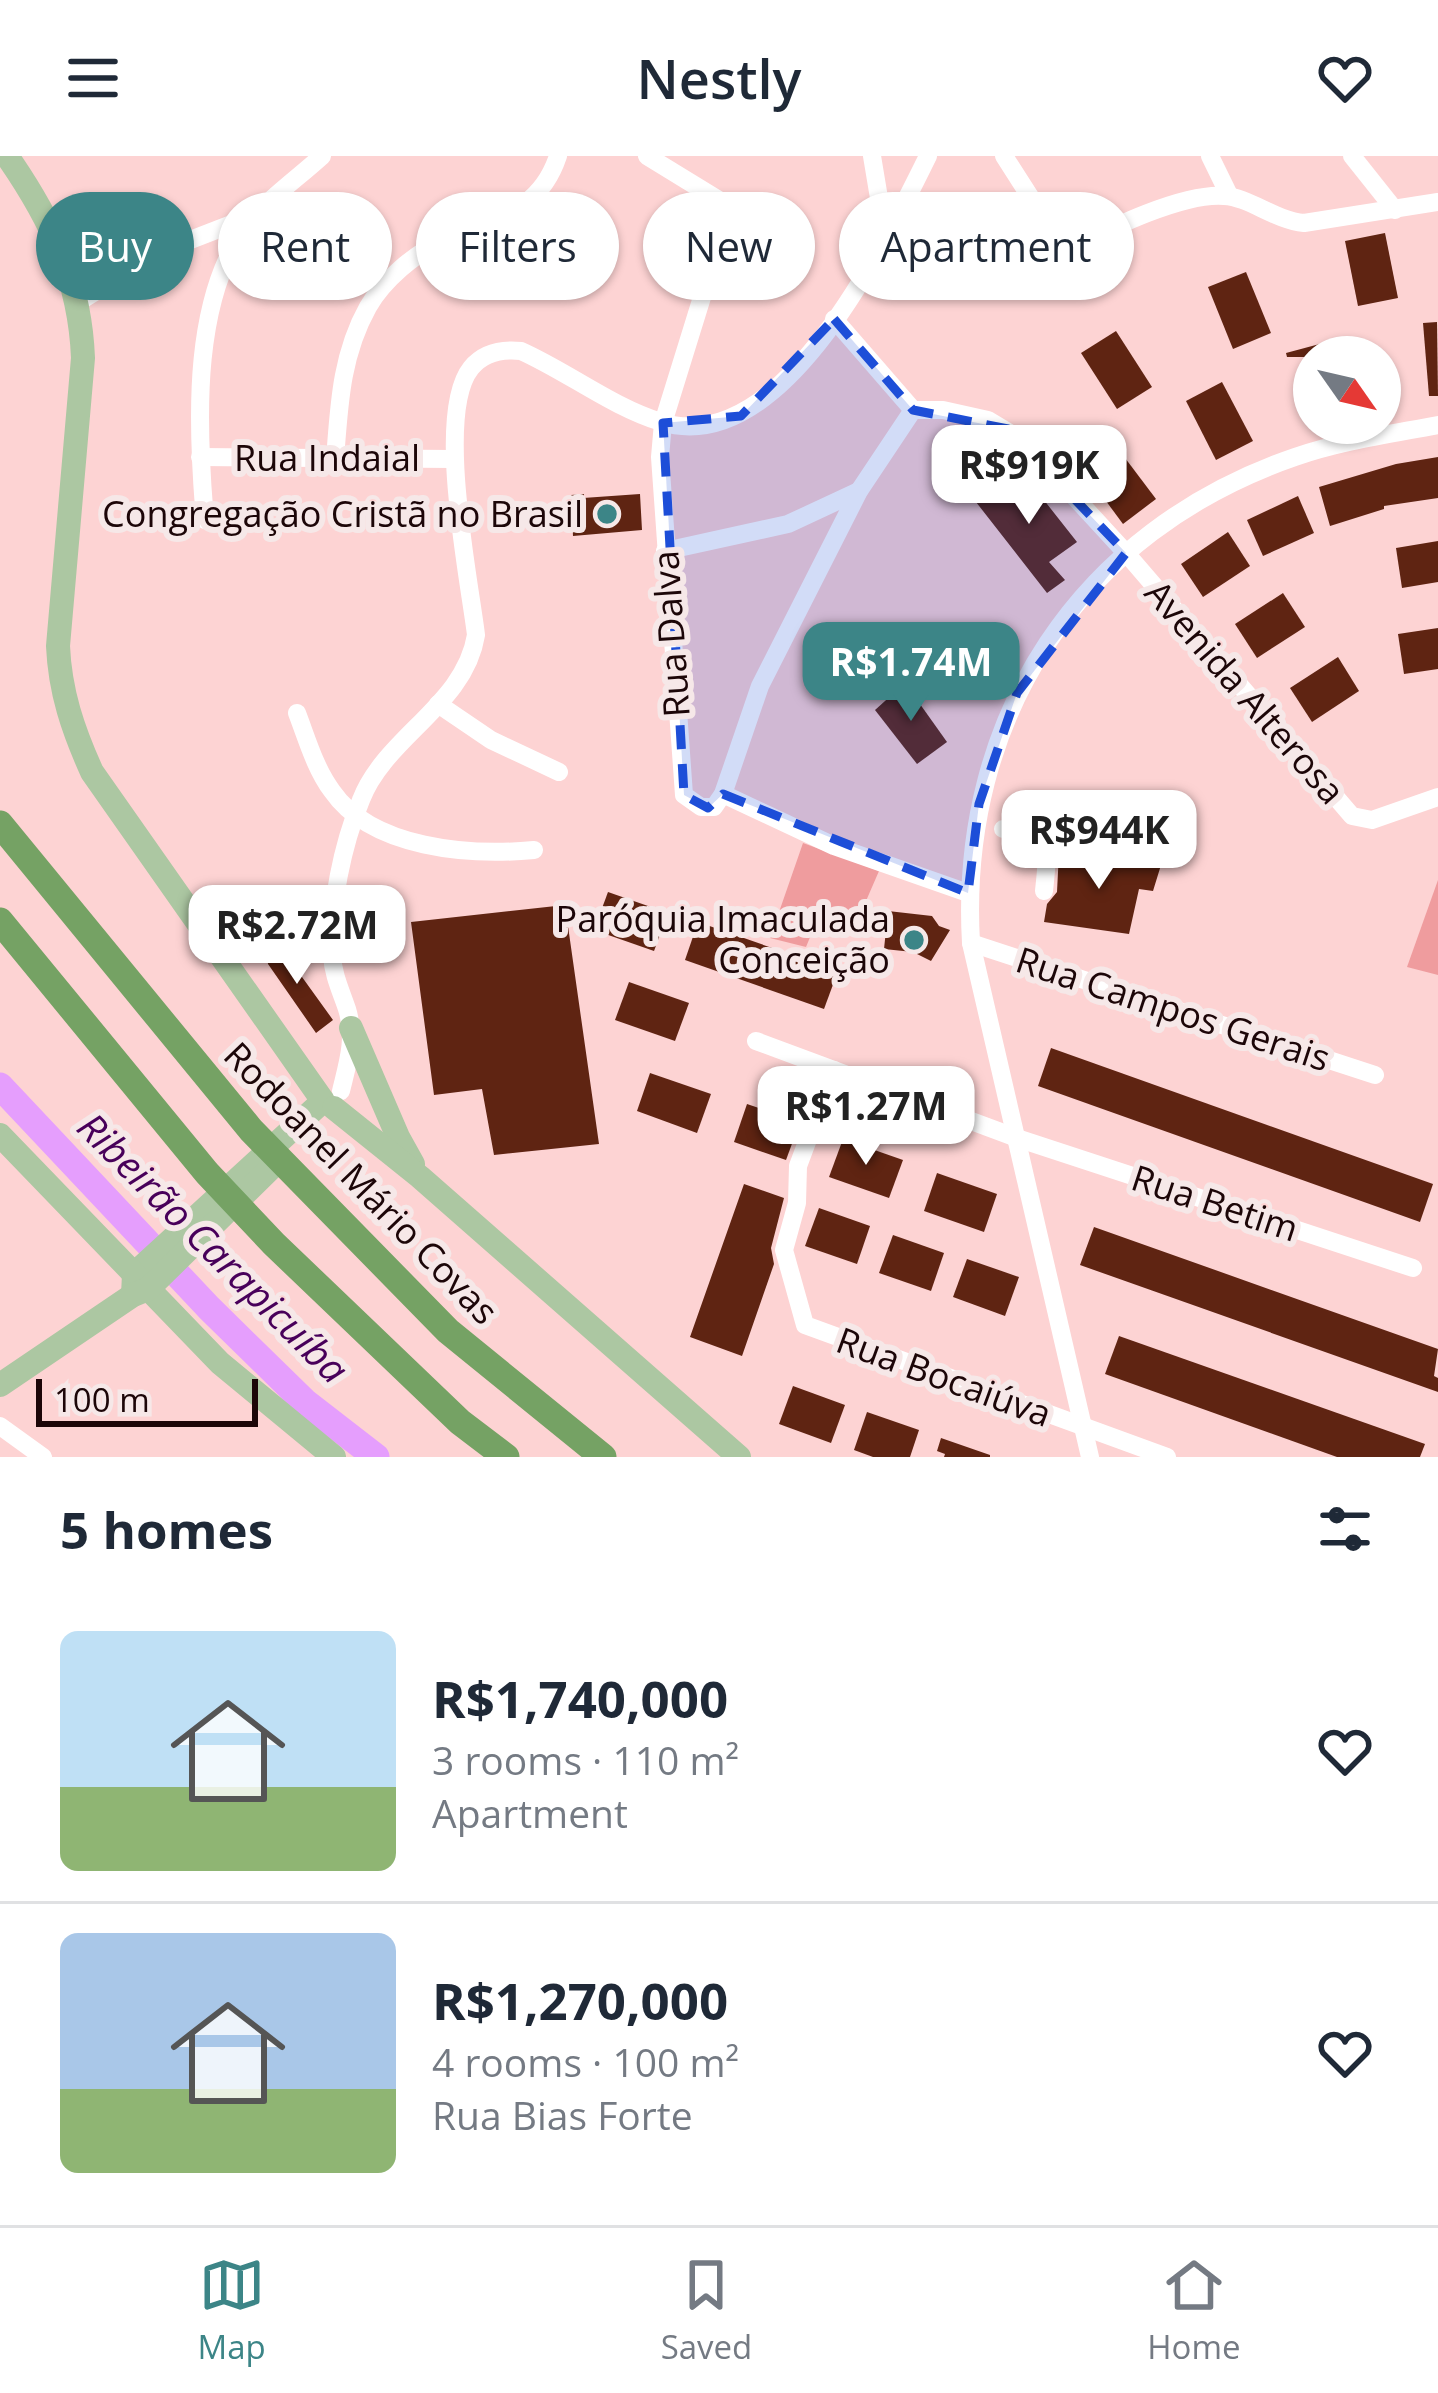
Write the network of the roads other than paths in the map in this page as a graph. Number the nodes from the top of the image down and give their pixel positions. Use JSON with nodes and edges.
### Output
{"nodes":[{"id":1,"x":8,"y":156,"type":"edge"},
{"id":2,"x":322,"y":156,"type":"edge"},
{"id":3,"x":558,"y":156,"type":"edge"},
{"id":4,"x":646,"y":156,"type":"edge"},
{"id":5,"x":872,"y":156,"type":"edge"},
{"id":6,"x":928,"y":156,"type":"edge"},
{"id":7,"x":1004,"y":156,"type":"edge"},
{"id":8,"x":1210,"y":156,"type":"edge"},
{"id":9,"x":1352,"y":156,"type":"edge"},
{"id":10,"x":281,"y":192,"type":"edge"},
{"id":11,"x":878,"y":192,"type":"edge"},
{"id":12,"x":910,"y":192,"type":"edge"},
{"id":13,"x":1027,"y":192,"type":"edge"},
{"id":14,"x":1229,"y":195,"type":"junction"},
{"id":15,"x":1438,"y":202,"type":"edge"},
{"id":16,"x":1395,"y":210,"type":"junction"},
{"id":17,"x":1134,"y":222,"type":"edge"},
{"id":18,"x":218,"y":229,"type":"edge"},
{"id":19,"x":218,"y":290,"type":"edge"},
{"id":20,"x":847,"y":300,"type":"edge"},
{"id":21,"x":77,"y":303,"type":"junction"},
{"id":22,"x":834,"y":320,"type":"junction"},
{"id":23,"x":913,"y":410,"type":"junction"},
{"id":24,"x":663,"y":423,"type":"junction"},
{"id":25,"x":1438,"y":425,"type":"edge"},
{"id":26,"x":200,"y":457,"type":"junction"},
{"id":27,"x":454,"y":459,"type":"junction"},
{"id":28,"x":334,"y":460,"type":"junction"},
{"id":29,"x":859,"y":491,"type":"junction"},
{"id":30,"x":205,"y":520,"type":"dead end"},
{"id":31,"x":665,"y":550,"type":"junction"},
{"id":32,"x":1126,"y":554,"type":"junction"},
{"id":33,"x":438,"y":704,"type":"junction"},
{"id":34,"x":297,"y":713,"type":"dead end"},
{"id":35,"x":560,"y":772,"type":"dead end"},
{"id":36,"x":723,"y":794,"type":"junction"},
{"id":37,"x":1438,"y":797,"type":"edge"},
{"id":38,"x":355,"y":817,"type":"junction"},
{"id":39,"x":0,"y":824,"type":"edge"},
{"id":40,"x":1003,"y":829,"type":"dead end"},
{"id":41,"x":534,"y":850,"type":"dead end"},
{"id":42,"x":1044,"y":891,"type":"dead end"},
{"id":43,"x":968,"y":893,"type":"junction"},
{"id":44,"x":0,"y":921,"type":"edge"},
{"id":45,"x":971,"y":943,"type":"junction"},
{"id":46,"x":351,"y":1028,"type":"junction"},
{"id":47,"x":756,"y":1041,"type":"dead end"},
{"id":48,"x":833,"y":1070,"type":"junction"},
{"id":49,"x":1376,"y":1076,"type":"dead end"},
{"id":50,"x":335,"y":1098,"type":"junction"},
{"id":51,"x":0,"y":1135,"type":"edge"},
{"id":52,"x":1017,"y":1138,"type":"junction"},
{"id":53,"x":420,"y":1177,"type":"junction"},
{"id":54,"x":1413,"y":1268,"type":"dead end"},
{"id":55,"x":151,"y":1272,"type":"junction"},
{"id":56,"x":0,"y":1385,"type":"edge"},
{"id":57,"x":0,"y":1426,"type":"edge"},
{"id":58,"x":1083,"y":1429,"type":"junction"},
{"id":59,"x":43,"y":1457,"type":"edge"},
{"id":60,"x":334,"y":1457,"type":"edge"},
{"id":61,"x":506,"y":1457,"type":"edge"},
{"id":62,"x":603,"y":1457,"type":"edge"},
{"id":63,"x":739,"y":1457,"type":"edge"},
{"id":64,"x":1090,"y":1457,"type":"edge"},
{"id":65,"x":1167,"y":1457,"type":"edge"}],
"edges":[{"from":1,"to":21,"type":"main road"},
{"from":2,"to":10,"type":"street"},
{"from":3,"to":28,"type":"street"},
{"from":4,"to":24,"type":"street","name":"Rua Dalva"},
{"from":5,"to":11,"type":"street"},
{"from":6,"to":12,"type":"street"},
{"from":7,"to":13,"type":"street"},
{"from":8,"to":14,"type":"street"},
{"from":9,"to":16,"type":"street"},
{"from":14,"to":16,"type":"street"},
{"from":14,"to":17,"type":"street"},
{"from":15,"to":16,"type":"street"},
{"from":18,"to":21,"type":"street"},
{"from":19,"to":26,"type":"street"},
{"from":20,"to":22,"type":"street"},
{"from":21,"to":50,"type":"main road"},
{"from":22,"to":23,"type":"street"},
{"from":22,"to":24,"type":"street"},
{"from":23,"to":29,"type":"street"},
{"from":23,"to":32,"type":"street"},
{"from":24,"to":27,"type":"street"},
{"from":24,"to":31,"type":"street","name":"Rua Dalva"},
{"from":25,"to":32,"type":"street"},
{"from":26,"to":28,"type":"street","name":"Rua Indaial"},
{"from":26,"to":30,"type":"street"},
{"from":27,"to":28,"type":"street","name":"Rua Indaial"},
{"from":27,"to":33,"type":"street"},
{"from":29,"to":31,"type":"street"},
{"from":29,"to":36,"type":"street"},
{"from":31,"to":36,"type":"street","name":"Rua Dalva"},
{"from":32,"to":37,"type":"street","name":"Avenida Alterosa"},
{"from":32,"to":43,"type":"street"},
{"from":33,"to":35,"type":"street"},
{"from":33,"to":38,"type":"street"},
{"from":34,"to":38,"type":"street"},
{"from":36,"to":43,"type":"street"},
{"from":38,"to":41,"type":"street"},
{"from":38,"to":46,"type":"street"},
{"from":39,"to":62,"type":"highway","name":"Rodoanel Mário Covas"},
{"from":40,"to":42,"type":"street"},
{"from":43,"to":45,"type":"street"},
{"from":44,"to":61,"type":"highway"},
{"from":45,"to":49,"type":"street","name":"Rua Campos Gerais"},
{"from":45,"to":52,"type":"street"},
{"from":46,"to":50,"type":"street"},
{"from":46,"to":53,"type":"main road"},
{"from":47,"to":48,"type":"street","name":"Rua Betim"},
{"from":48,"to":52,"type":"street","name":"Rua Betim"},
{"from":48,"to":58,"type":"street","name":"Rua Bocaiúva"},
{"from":50,"to":53,"type":"main road"},
{"from":50,"to":55,"type":"main road"},
{"from":51,"to":55,"type":"main road"},
{"from":52,"to":54,"type":"street","name":"Rua Betim"},
{"from":52,"to":58,"type":"street"},
{"from":53,"to":63,"type":"main road"},
{"from":55,"to":56,"type":"main road"},
{"from":55,"to":60,"type":"main road"},
{"from":57,"to":59,"type":"street"},
{"from":58,"to":64,"type":"street"},
{"from":58,"to":65,"type":"street","name":"Rua Bocaiúva"}]}
